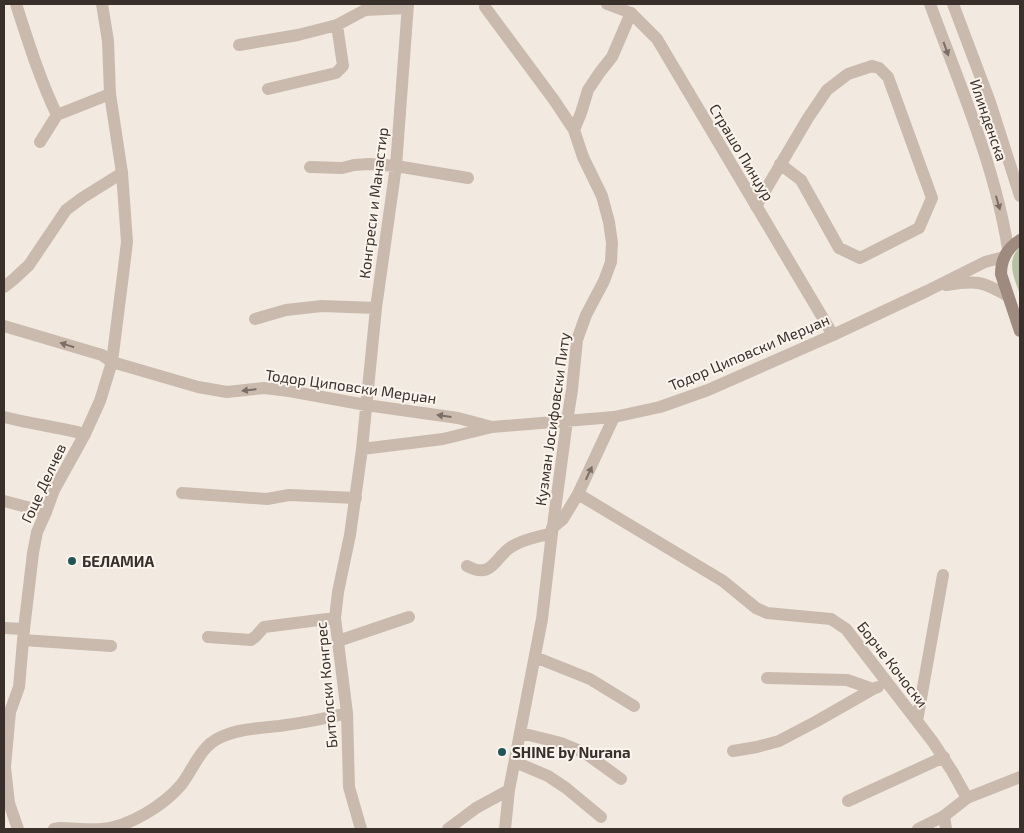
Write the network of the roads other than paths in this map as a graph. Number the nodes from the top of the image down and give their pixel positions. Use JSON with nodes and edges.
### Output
{"nodes":[{"id":1,"x":16,"y":4,"type":"edge"},
{"id":2,"x":102,"y":4,"type":"edge"},
{"id":3,"x":607,"y":4,"type":"edge"},
{"id":4,"x":930,"y":4,"type":"edge"},
{"id":5,"x":953,"y":4,"type":"edge"},
{"id":6,"x":408,"y":6,"type":"edge"},
{"id":7,"x":485,"y":7,"type":"dead end"},
{"id":8,"x":635,"y":8,"type":"edge"},
{"id":9,"x":337,"y":25,"type":"junction"},
{"id":10,"x":239,"y":45,"type":"dead end"},
{"id":11,"x":268,"y":89,"type":"dead end"},
{"id":12,"x":110,"y":94,"type":"junction"},
{"id":13,"x":987,"y":96,"type":"junction"},
{"id":14,"x":966,"y":102,"type":"junction"},
{"id":15,"x":57,"y":115,"type":"junction"},
{"id":16,"x":574,"y":130,"type":"junction"},
{"id":17,"x":40,"y":142,"type":"dead end"},
{"id":18,"x":780,"y":164,"type":"junction"},
{"id":19,"x":396,"y":166,"type":"junction"},
{"id":20,"x":310,"y":168,"type":"dead end"},
{"id":21,"x":122,"y":173,"type":"junction"},
{"id":22,"x":468,"y":178,"type":"dead end"},
{"id":23,"x":1019,"y":190,"type":"edge"},
{"id":24,"x":756,"y":206,"type":"junction"},
{"id":25,"x":1020,"y":240,"type":"edge"},
{"id":26,"x":1006,"y":253,"type":"junction"},
{"id":27,"x":4,"y":287,"type":"edge"},
{"id":28,"x":934,"y":288,"type":"junction"},
{"id":29,"x":1008,"y":296,"type":"junction"},
{"id":30,"x":376,"y":308,"type":"junction"},
{"id":31,"x":254,"y":319,"type":"dead end"},
{"id":32,"x":4,"y":326,"type":"edge"},
{"id":33,"x":1020,"y":331,"type":"edge"},
{"id":34,"x":833,"y":335,"type":"junction"},
{"id":35,"x":112,"y":362,"type":"junction"},
{"id":36,"x":366,"y":405,"type":"junction"},
{"id":37,"x":4,"y":417,"type":"edge"},
{"id":38,"x":614,"y":417,"type":"junction"},
{"id":39,"x":567,"y":421,"type":"junction"},
{"id":40,"x":492,"y":426,"type":"junction"},
{"id":41,"x":85,"y":434,"type":"junction"},
{"id":42,"x":362,"y":449,"type":"junction"},
{"id":43,"x":182,"y":493,"type":"dead end"},
{"id":44,"x":578,"y":494,"type":"junction"},
{"id":45,"x":356,"y":498,"type":"junction"},
{"id":46,"x":4,"y":501,"type":"edge"},
{"id":47,"x":46,"y":512,"type":"junction"},
{"id":48,"x":552,"y":530,"type":"junction"},
{"id":49,"x":467,"y":566,"type":"dead end"},
{"id":50,"x":942,"y":575,"type":"dead end"},
{"id":51,"x":409,"y":616,"type":"dead end"},
{"id":52,"x":335,"y":618,"type":"junction"},
{"id":53,"x":4,"y":628,"type":"edge"},
{"id":54,"x":23,"y":634,"type":"junction"},
{"id":55,"x":208,"y":637,"type":"dead end"},
{"id":56,"x":338,"y":641,"type":"junction"},
{"id":57,"x":111,"y":646,"type":"dead end"},
{"id":58,"x":535,"y":657,"type":"junction"},
{"id":59,"x":767,"y":678,"type":"dead end"},
{"id":60,"x":887,"y":683,"type":"junction"},
{"id":61,"x":873,"y":689,"type":"junction"},
{"id":62,"x":634,"y":706,"type":"dead end"},
{"id":63,"x":347,"y":713,"type":"junction"},
{"id":64,"x":917,"y":722,"type":"junction"},
{"id":65,"x":6,"y":732,"type":"edge"},
{"id":66,"x":521,"y":733,"type":"junction"},
{"id":67,"x":733,"y":751,"type":"dead end"},
{"id":68,"x":944,"y":757,"type":"junction"},
{"id":69,"x":515,"y":762,"type":"junction"},
{"id":70,"x":1020,"y":777,"type":"edge"},
{"id":71,"x":621,"y":779,"type":"dead end"},
{"id":72,"x":509,"y":790,"type":"junction"},
{"id":73,"x":968,"y":798,"type":"junction"},
{"id":74,"x":848,"y":801,"type":"dead end"},
{"id":75,"x":944,"y":816,"type":"junction"},
{"id":76,"x":601,"y":817,"type":"dead end"},
{"id":77,"x":18,"y":829,"type":"edge"},
{"id":78,"x":54,"y":829,"type":"edge"},
{"id":79,"x":362,"y":829,"type":"edge"},
{"id":80,"x":448,"y":829,"type":"edge"},
{"id":81,"x":505,"y":829,"type":"edge"},
{"id":82,"x":918,"y":829,"type":"edge"},
{"id":83,"x":946,"y":829,"type":"edge"}],
"edges":[{"from":1,"to":15,"type":"street"},
{"from":2,"to":12,"type":"street","name":"Гоце Делчев"},
{"from":3,"to":8,"type":"street","name":"Страшо Пинџур"},
{"from":4,"to":14,"type":"street","name":"Илинденска","one_way":true},
{"from":5,"to":13,"type":"street","name":"Илинденска"},
{"from":6,"to":9,"type":"street"},
{"from":6,"to":19,"type":"street","name":"Конгреси и Манастир"},
{"from":7,"to":16,"type":"street","name":"Кузман Јосифовски Питу"},
{"from":8,"to":16,"type":"street"},
{"from":8,"to":24,"type":"street","name":"Страшо Пинџур"},
{"from":9,"to":10,"type":"street"},
{"from":9,"to":11,"type":"street"},
{"from":12,"to":15,"type":"street"},
{"from":12,"to":21,"type":"street","name":"Гоце Делчев"},
{"from":13,"to":14,"type":"street"},
{"from":13,"to":23,"type":"street","name":"Илинденска"},
{"from":14,"to":26,"type":"street","name":"Илинденска","one_way":true},
{"from":15,"to":17,"type":"street"},
{"from":16,"to":39,"type":"street","name":"Кузман Јосифовски Питу"},
{"from":18,"to":18,"type":"street"},
{"from":18,"to":24,"type":"street"},
{"from":19,"to":20,"type":"street"},
{"from":19,"to":22,"type":"street"},
{"from":19,"to":30,"type":"street","name":"Конгреси и Манастир"},
{"from":21,"to":27,"type":"street"},
{"from":21,"to":35,"type":"street","name":"Гоце Делчев"},
{"from":24,"to":34,"type":"street","name":"Страшо Пинџур"},
{"from":25,"to":26,"type":"main road"},
{"from":26,"to":28,"type":"street","name":"Тодор Циповски Мерџан"},
{"from":26,"to":29,"type":"main road","name":"Илинденска"},
{"from":28,"to":29,"type":"street"},
{"from":28,"to":34,"type":"street","name":"Тодор Циповски Мерџан"},
{"from":29,"to":33,"type":"main road","name":"Илинденска"},
{"from":30,"to":31,"type":"street"},
{"from":30,"to":36,"type":"street","name":"Конгреси и Манастир"},
{"from":35,"to":32,"type":"street","name":"Тодор Циповски Мерџан","one_way":true},
{"from":34,"to":38,"type":"street","name":"Тодор Циповски Мерџан"},
{"from":36,"to":35,"type":"street","name":"Тодор Циповски Мерџан","one_way":true},
{"from":35,"to":41,"type":"street","name":"Гоце Делчев"},
{"from":40,"to":36,"type":"street","name":"Тодор Циповски Мерџан","one_way":true},
{"from":36,"to":42,"type":"street","name":"Конгреси и Манастир"},
{"from":37,"to":41,"type":"street"},
{"from":38,"to":39,"type":"street","name":"Тодор Циповски Мерџан"},
{"from":44,"to":38,"type":"street","one_way":true},
{"from":39,"to":40,"type":"street","name":"Тодор Циповски Мерџан"},
{"from":39,"to":48,"type":"street","name":"Кузман Јосифовски Питу"},
{"from":40,"to":42,"type":"street","name":"Тодор Циповски Мерџан"},
{"from":41,"to":47,"type":"street","name":"Гоце Делчев"},
{"from":42,"to":45,"type":"street","name":"Битолски Конгрес"},
{"from":43,"to":45,"type":"street"},
{"from":44,"to":48,"type":"street"},
{"from":44,"to":60,"type":"street","name":"Борче Кочоски"},
{"from":45,"to":52,"type":"street","name":"Битолски Конгрес"},
{"from":46,"to":47,"type":"street"},
{"from":47,"to":54,"type":"street","name":"Гоце Делчев"},
{"from":48,"to":49,"type":"street"},
{"from":48,"to":58,"type":"street","name":"Кузман Јосифовски Питу"},
{"from":50,"to":64,"type":"street"},
{"from":51,"to":56,"type":"street"},
{"from":52,"to":55,"type":"street"},
{"from":52,"to":56,"type":"street","name":"Битолски Конгрес"},
{"from":53,"to":54,"type":"street"},
{"from":54,"to":57,"type":"street"},
{"from":54,"to":65,"type":"street","name":"Гоце Делчев"},
{"from":56,"to":63,"type":"street","name":"Битолски Конгрес"},
{"from":58,"to":62,"type":"street"},
{"from":58,"to":66,"type":"street","name":"Кузман Јосифовски Питу"},
{"from":59,"to":61,"type":"street"},
{"from":60,"to":61,"type":"street"},
{"from":60,"to":64,"type":"street","name":"Борче Кочоски"},
{"from":61,"to":67,"type":"street"},
{"from":63,"to":78,"type":"street"},
{"from":63,"to":79,"type":"street","name":"Битолски Конгрес"},
{"from":64,"to":68,"type":"street","name":"Борче Кочоски"},
{"from":65,"to":77,"type":"street","name":"Гоце Делчев"},
{"from":66,"to":69,"type":"street","name":"Кузман Јосифовски Питу"},
{"from":66,"to":71,"type":"street"},
{"from":68,"to":73,"type":"street","name":"Борче Кочоски"},
{"from":68,"to":74,"type":"street"},
{"from":69,"to":72,"type":"street","name":"Кузман Јосифовски Питу"},
{"from":69,"to":76,"type":"street"},
{"from":70,"to":73,"type":"street"},
{"from":72,"to":80,"type":"street"},
{"from":72,"to":81,"type":"street","name":"Кузман Јосифовски Питу"},
{"from":73,"to":75,"type":"street"},
{"from":75,"to":82,"type":"street"},
{"from":75,"to":83,"type":"street"}]}
